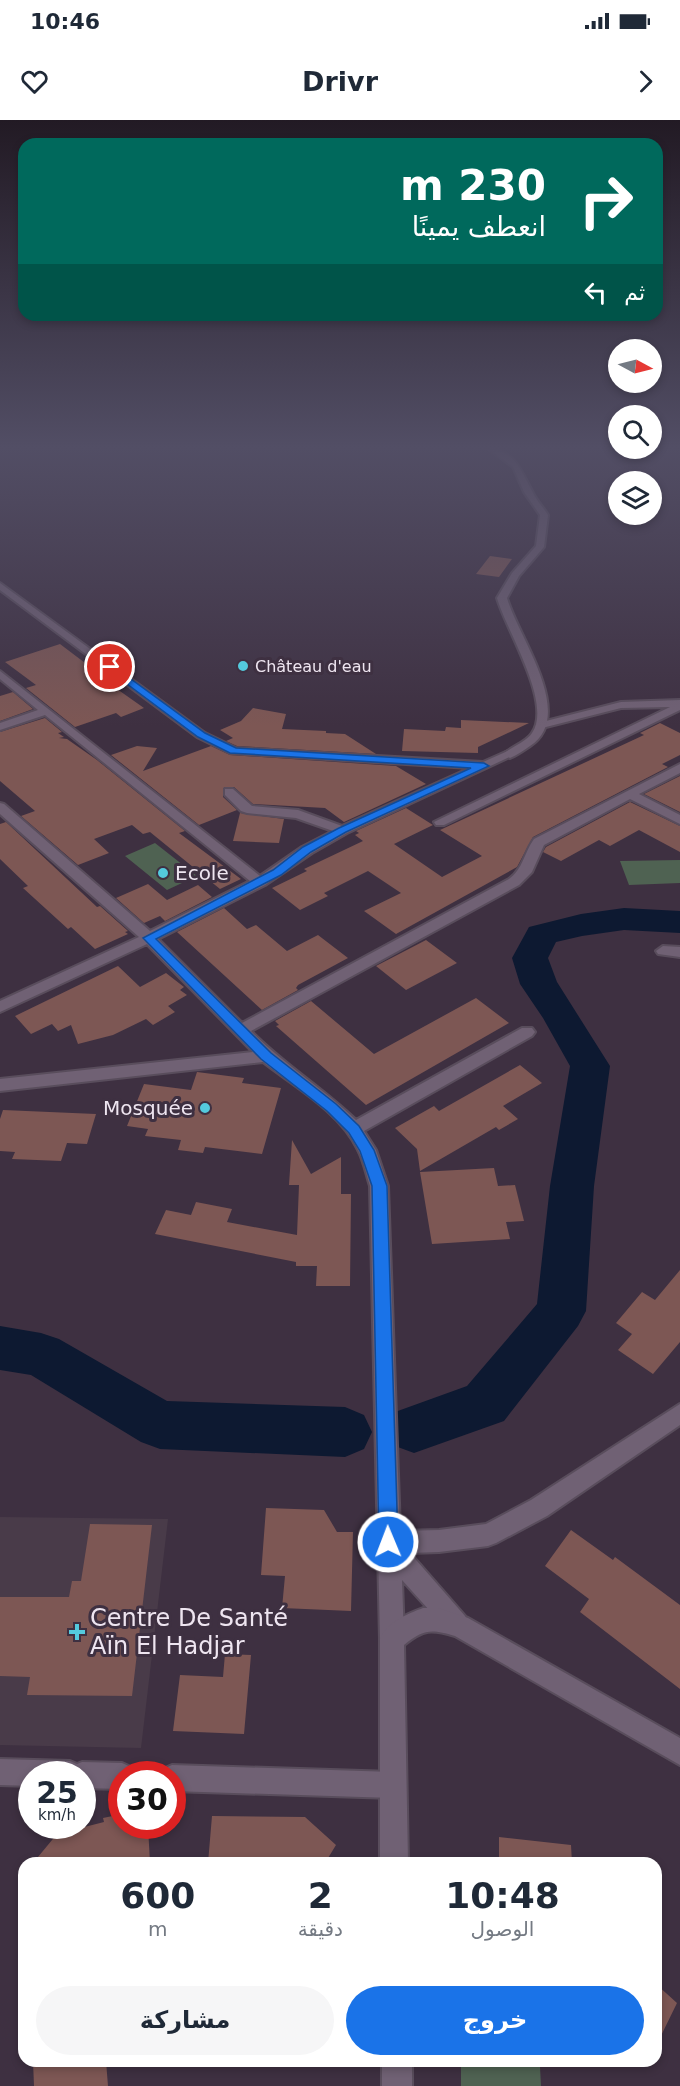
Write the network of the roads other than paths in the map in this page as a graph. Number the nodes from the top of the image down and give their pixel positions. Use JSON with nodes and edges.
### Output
{"nodes":[{"id":1,"x":541,"y":542,"type":"edge"},
{"id":2,"x":0,"y":586,"type":"edge"},
{"id":3,"x":0,"y":675,"type":"edge"},
{"id":4,"x":680,"y":705,"type":"edge"},
{"id":5,"x":46,"y":711,"type":"junction"},
{"id":6,"x":542,"y":725,"type":"junction"},
{"id":7,"x":0,"y":727,"type":"edge"},
{"id":8,"x":484,"y":766,"type":"junction"},
{"id":9,"x":680,"y":768,"type":"edge"},
{"id":10,"x":229,"y":792,"type":"dead end"},
{"id":11,"x":629,"y":794,"type":"junction"},
{"id":12,"x":0,"y":807,"type":"edge"},
{"id":13,"x":680,"y":820,"type":"edge"},
{"id":14,"x":440,"y":822,"type":"dead end"},
{"id":15,"x":343,"y":830,"type":"junction"},
{"id":16,"x":260,"y":882,"type":"junction"},
{"id":17,"x":149,"y":938,"type":"junction"},
{"id":18,"x":663,"y":951,"type":"dead end"},
{"id":19,"x":680,"y":952,"type":"edge"},
{"id":20,"x":0,"y":1007,"type":"edge"},
{"id":21,"x":241,"y":1030,"type":"junction"},
{"id":22,"x":527,"y":1032,"type":"dead end"},
{"id":23,"x":266,"y":1056,"type":"junction"},
{"id":24,"x":0,"y":1085,"type":"edge"},
{"id":25,"x":354,"y":1129,"type":"junction"},
{"id":26,"x":680,"y":1413,"type":"edge"},
{"id":27,"x":388,"y":1542,"type":"junction"},
{"id":28,"x":460,"y":1626,"type":"junction"},
{"id":29,"x":392,"y":1639,"type":"junction"},
{"id":30,"x":680,"y":1752,"type":"edge"},
{"id":31,"x":0,"y":1772,"type":"edge"},
{"id":32,"x":18,"y":1773,"type":"edge"},
{"id":33,"x":186,"y":1778,"type":"edge"},
{"id":34,"x":393,"y":1785,"type":"junction"},
{"id":35,"x":394,"y":1857,"type":"edge"},
{"id":36,"x":397,"y":2067,"type":"edge"},
{"id":37,"x":397,"y":2086,"type":"edge"}],
"edges":[{"from":1,"to":6,"type":"street"},
{"from":2,"to":8,"type":"street"},
{"from":3,"to":5,"type":"street"},
{"from":4,"to":6,"type":"street"},
{"from":4,"to":14,"type":"street"},
{"from":5,"to":7,"type":"street"},
{"from":5,"to":16,"type":"street"},
{"from":6,"to":8,"type":"street"},
{"from":8,"to":15,"type":"street"},
{"from":9,"to":11,"type":"street"},
{"from":10,"to":15,"type":"street"},
{"from":11,"to":13,"type":"street"},
{"from":11,"to":21,"type":"street"},
{"from":12,"to":17,"type":"street"},
{"from":15,"to":16,"type":"street"},
{"from":16,"to":17,"type":"street"},
{"from":17,"to":20,"type":"street"},
{"from":17,"to":21,"type":"street"},
{"from":18,"to":19,"type":"street"},
{"from":21,"to":23,"type":"street"},
{"from":22,"to":25,"type":"street"},
{"from":23,"to":24,"type":"street"},
{"from":23,"to":25,"type":"street"},
{"from":25,"to":27,"type":"street"},
{"from":26,"to":27,"type":"street"},
{"from":27,"to":28,"type":"street"},
{"from":27,"to":29,"type":"street"},
{"from":28,"to":29,"type":"street"},
{"from":28,"to":30,"type":"street"},
{"from":29,"to":34,"type":"street"},
{"from":31,"to":32,"type":"street"},
{"from":33,"to":34,"type":"street"},
{"from":34,"to":35,"type":"street"},
{"from":36,"to":37,"type":"street"}]}
